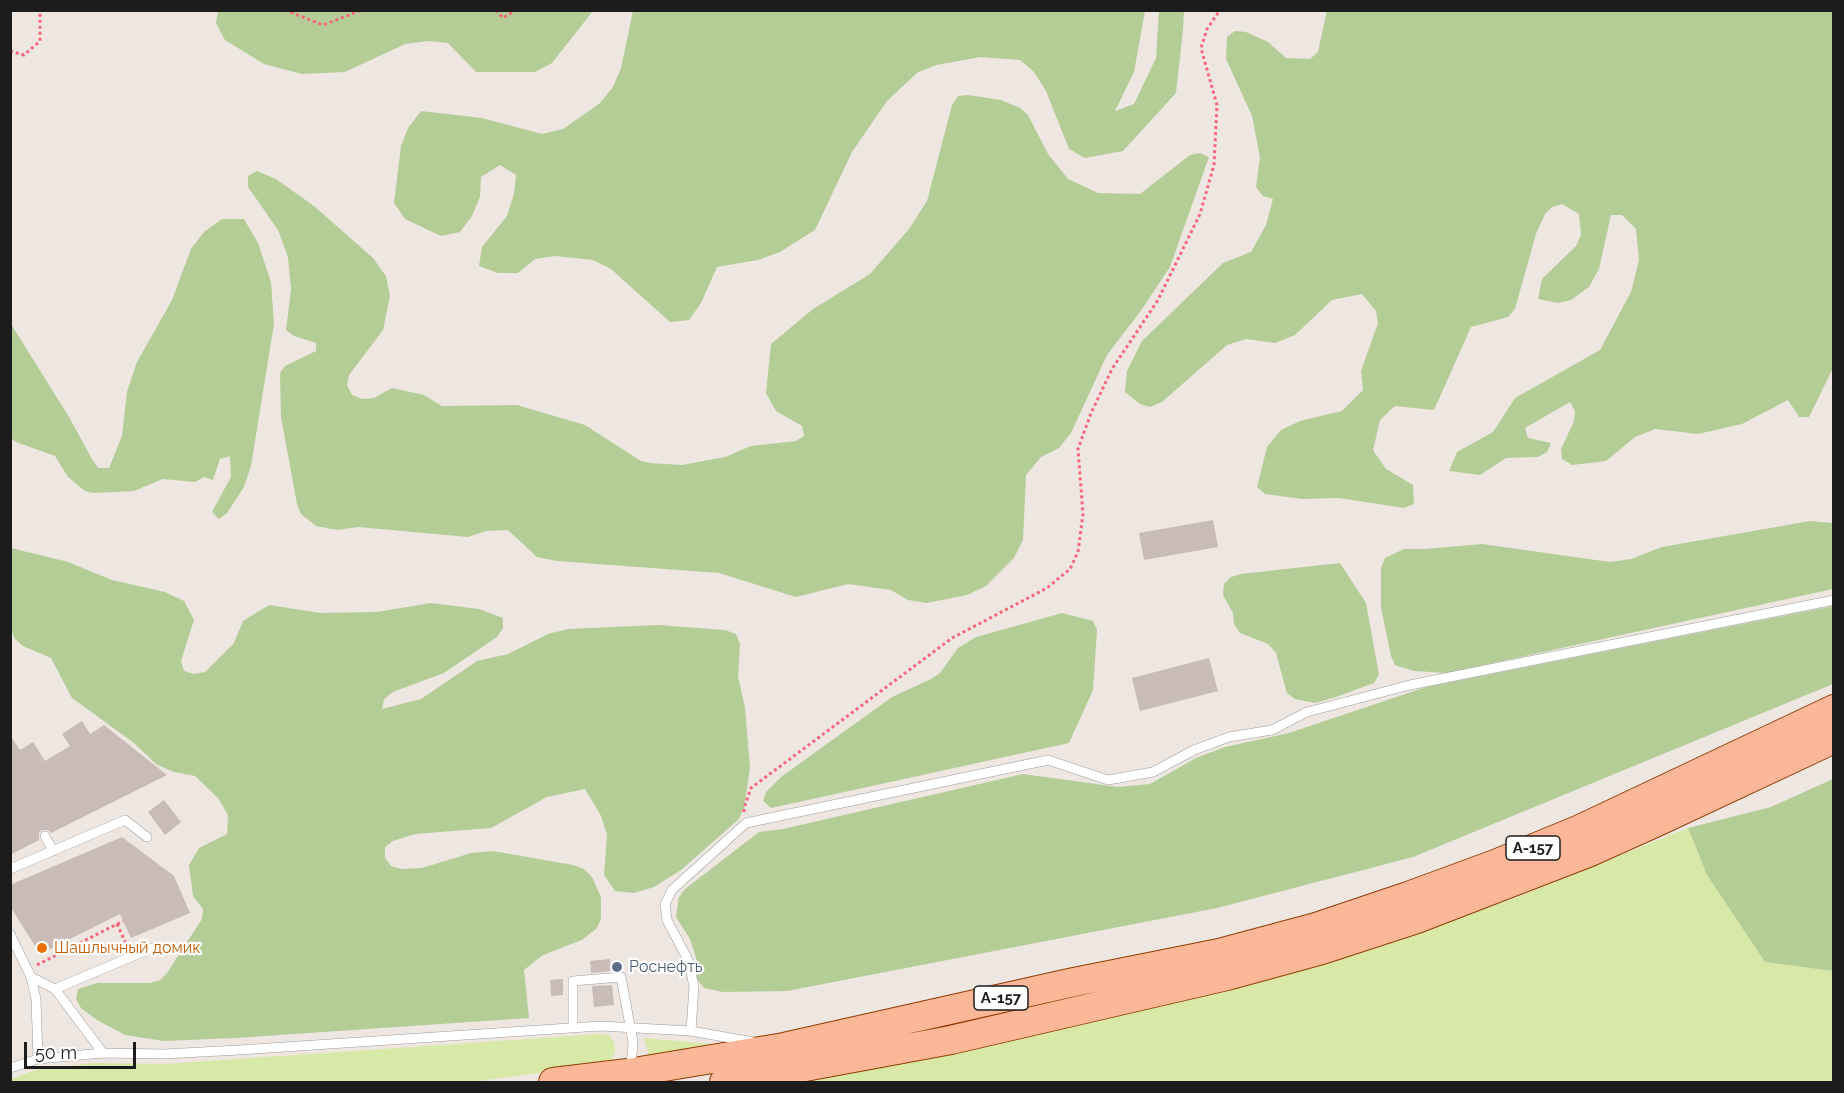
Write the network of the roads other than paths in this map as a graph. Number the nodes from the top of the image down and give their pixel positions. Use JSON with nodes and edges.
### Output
{"nodes":[{"id":1,"x":1833,"y":600,"type":"edge"},
{"id":2,"x":1833,"y":709,"type":"edge"},
{"id":3,"x":1833,"y":739,"type":"edge"},
{"id":4,"x":45,"y":836,"type":"dead end"},
{"id":5,"x":147,"y":837,"type":"dead end"},
{"id":6,"x":53,"y":850,"type":"junction"},
{"id":7,"x":10,"y":869,"type":"edge"},
{"id":8,"x":10,"y":934,"type":"edge"},
{"id":9,"x":152,"y":948,"type":"dead end"},
{"id":10,"x":20,"y":953,"type":"junction"},
{"id":11,"x":10,"y":959,"type":"edge"},
{"id":12,"x":31,"y":977,"type":"junction"},
{"id":13,"x":55,"y":989,"type":"junction"},
{"id":14,"x":573,"y":1027,"type":"junction"},
{"id":15,"x":631,"y":1027,"type":"junction"},
{"id":16,"x":692,"y":1031,"type":"junction"},
{"id":17,"x":103,"y":1053,"type":"junction"},
{"id":18,"x":38,"y":1059,"type":"junction"},
{"id":19,"x":787,"y":1059,"type":"junction"},
{"id":20,"x":10,"y":1068,"type":"edge"},
{"id":21,"x":627,"y":1078,"type":"edge"},
{"id":22,"x":553,"y":1083,"type":"edge"},
{"id":23,"x":724,"y":1083,"type":"edge"}],
"edges":[{"from":1,"to":16,"type":"lane"},
{"from":2,"to":19,"type":"main road","number":"А-157"},
{"from":3,"to":19,"type":"main road","number":"А-157"},
{"from":4,"to":6,"type":"lane"},
{"from":5,"to":6,"type":"lane"},
{"from":6,"to":7,"type":"lane"},
{"from":8,"to":10,"type":"lane"},
{"from":9,"to":13,"type":"lane"},
{"from":10,"to":11,"type":"lane"},
{"from":10,"to":12,"type":"lane"},
{"from":12,"to":13,"type":"lane"},
{"from":12,"to":18,"type":"lane"},
{"from":13,"to":17,"type":"lane"},
{"from":14,"to":15,"type":"lane"},
{"from":14,"to":15,"type":"lane"},
{"from":14,"to":17,"type":"lane"},
{"from":15,"to":16,"type":"lane"},
{"from":15,"to":21,"type":"lane"},
{"from":16,"to":19,"type":"lane"},
{"from":17,"to":18,"type":"lane"},
{"from":18,"to":20,"type":"lane"},
{"from":19,"to":21,"type":"main road","number":"А-157"},
{"from":19,"to":23,"type":"main road","number":"А-157"},
{"from":21,"to":22,"type":"main road","number":"А-157"}]}
